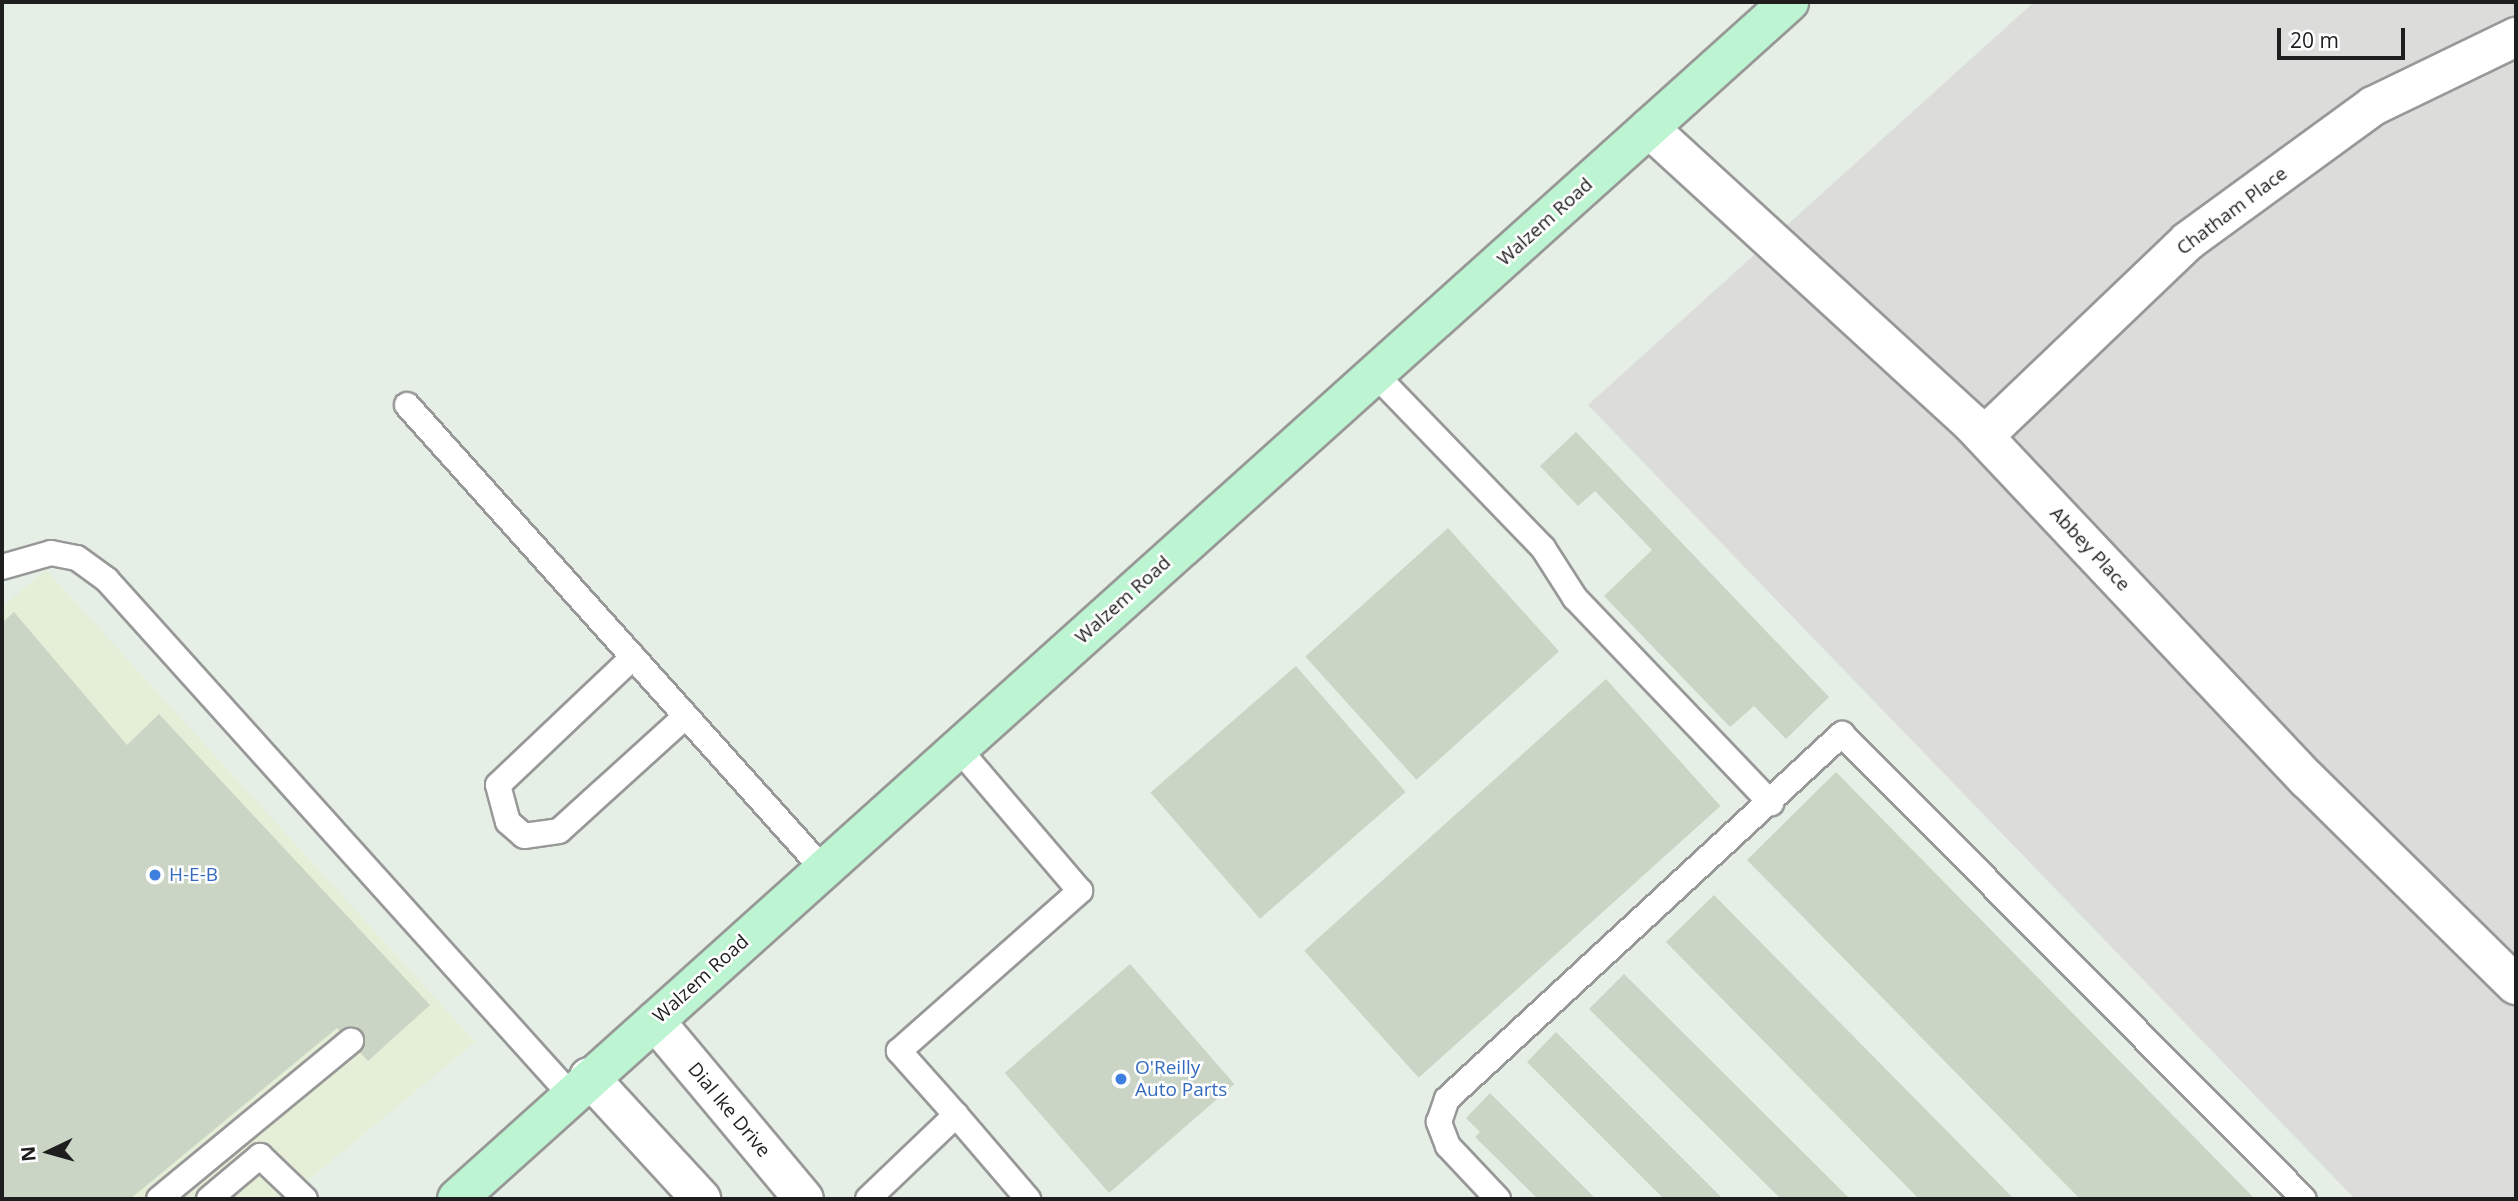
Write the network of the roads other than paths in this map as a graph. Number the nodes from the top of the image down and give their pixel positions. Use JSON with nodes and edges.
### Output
{"nodes":[{"id":1,"x":1789,"y":2,"type":"edge"},
{"id":2,"x":2516,"y":37,"type":"edge"},
{"id":3,"x":1649,"y":128,"type":"junction"},
{"id":4,"x":1375,"y":374,"type":"junction"},
{"id":5,"x":407,"y":405,"type":"dead end"},
{"id":6,"x":1984,"y":436,"type":"junction"},
{"id":7,"x":2,"y":567,"type":"edge"},
{"id":8,"x":633,"y":657,"type":"junction"},
{"id":9,"x":686,"y":716,"type":"junction"},
{"id":10,"x":958,"y":748,"type":"junction"},
{"id":11,"x":1771,"y":803,"type":"junction"},
{"id":12,"x":823,"y":869,"type":"junction"},
{"id":13,"x":2516,"y":985,"type":"edge"},
{"id":14,"x":654,"y":1021,"type":"junction"},
{"id":15,"x":351,"y":1041,"type":"dead end"},
{"id":16,"x":580,"y":1086,"type":"junction"},
{"id":17,"x":956,"y":1115,"type":"junction"},
{"id":18,"x":159,"y":1199,"type":"edge"},
{"id":19,"x":209,"y":1199,"type":"edge"},
{"id":20,"x":305,"y":1199,"type":"edge"},
{"id":21,"x":457,"y":1199,"type":"edge"},
{"id":22,"x":701,"y":1199,"type":"edge"},
{"id":23,"x":804,"y":1199,"type":"edge"},
{"id":24,"x":868,"y":1199,"type":"edge"},
{"id":25,"x":1028,"y":1199,"type":"edge"},
{"id":26,"x":1498,"y":1199,"type":"edge"},
{"id":27,"x":2304,"y":1199,"type":"edge"}],
"edges":[{"from":1,"to":3,"type":"main road","name":"Walzem Road"},
{"from":2,"to":6,"type":"street","name":"Chatham Place"},
{"from":3,"to":4,"type":"main road","name":"Walzem Road"},
{"from":3,"to":6,"type":"street","name":"Abbey Place"},
{"from":4,"to":10,"type":"main road","name":"Walzem Road"},
{"from":4,"to":11,"type":"lane"},
{"from":5,"to":8,"type":"lane"},
{"from":6,"to":13,"type":"street","name":"Abbey Place"},
{"from":7,"to":16,"type":"lane"},
{"from":8,"to":9,"type":"lane"},
{"from":8,"to":9,"type":"lane"},
{"from":9,"to":12,"type":"lane"},
{"from":10,"to":12,"type":"main road","name":"Walzem Road"},
{"from":10,"to":17,"type":"lane"},
{"from":11,"to":26,"type":"lane"},
{"from":11,"to":27,"type":"lane"},
{"from":12,"to":14,"type":"main road","name":"Walzem Road"},
{"from":14,"to":16,"type":"main road","name":"Walzem Road"},
{"from":14,"to":23,"type":"street","name":"Dial Ike Drive"},
{"from":15,"to":18,"type":"lane"},
{"from":16,"to":21,"type":"main road","name":"Walzem Road"},
{"from":16,"to":22,"type":"street"},
{"from":17,"to":24,"type":"lane"},
{"from":17,"to":25,"type":"lane"},
{"from":19,"to":20,"type":"lane"}]}
